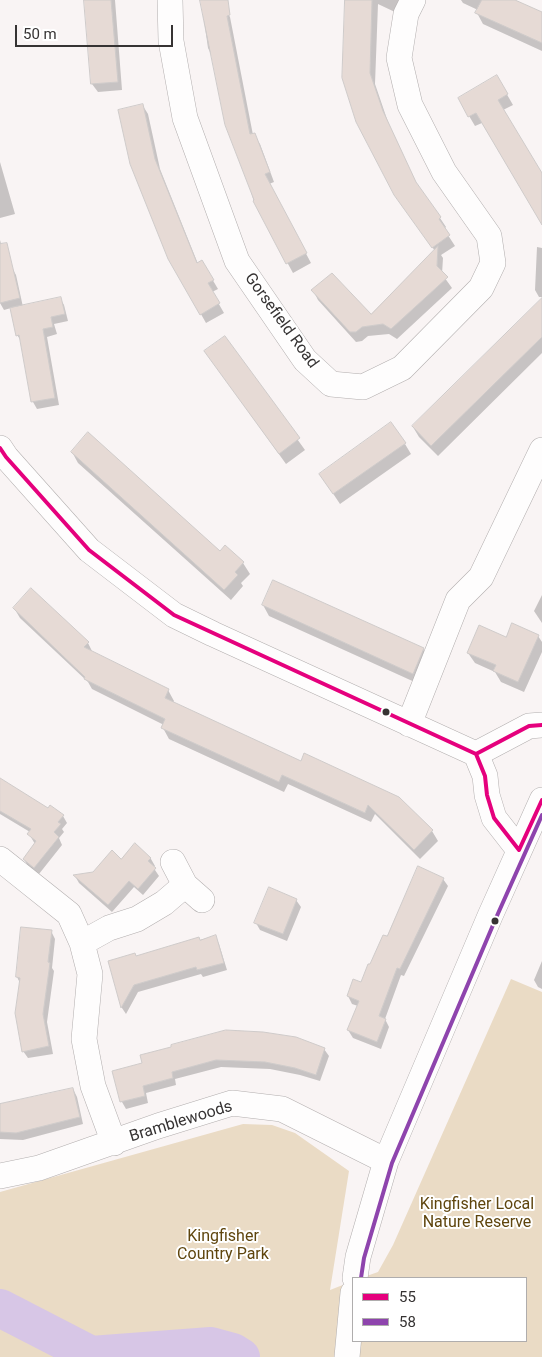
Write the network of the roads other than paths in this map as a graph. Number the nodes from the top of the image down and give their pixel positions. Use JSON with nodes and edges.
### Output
{"nodes":[{"id":1,"x":170,"y":0,"type":"edge"},
{"id":2,"x":413,"y":0,"type":"edge"},
{"id":3,"x":0,"y":448,"type":"edge"},
{"id":4,"x":542,"y":450,"type":"edge"},
{"id":5,"x":410,"y":724,"type":"junction"},
{"id":6,"x":542,"y":725,"type":"edge"},
{"id":7,"x":476,"y":754,"type":"junction"},
{"id":8,"x":539,"y":815,"type":"edge"},
{"id":9,"x":520,"y":850,"type":"junction"},
{"id":10,"x":0,"y":858,"type":"edge"},
{"id":11,"x":173,"y":862,"type":"dead end"},
{"id":12,"x":82,"y":943,"type":"junction"},
{"id":13,"x":114,"y":1142,"type":"junction"},
{"id":14,"x":386,"y":1161,"type":"junction"},
{"id":15,"x":0,"y":1176,"type":"edge"},
{"id":16,"x":355,"y":1277,"type":"edge"},
{"id":17,"x":352,"y":1302,"type":"edge"},
{"id":18,"x":347,"y":1346,"type":"edge"}],
"edges":[{"from":1,"to":2,"type":"street","name":"Gorsefield Road"},
{"from":3,"to":5,"type":"street"},
{"from":4,"to":5,"type":"street"},
{"from":5,"to":7,"type":"street"},
{"from":6,"to":7,"type":"street"},
{"from":7,"to":9,"type":"street"},
{"from":8,"to":9,"type":"street"},
{"from":9,"to":14,"type":"street"},
{"from":10,"to":12,"type":"street"},
{"from":11,"to":12,"type":"street"},
{"from":12,"to":13,"type":"street"},
{"from":13,"to":14,"type":"street","name":"Bramblewoods"},
{"from":13,"to":15,"type":"street","name":"Bramblewoods"},
{"from":14,"to":16,"type":"street"},
{"from":17,"to":18,"type":"street"}]}
